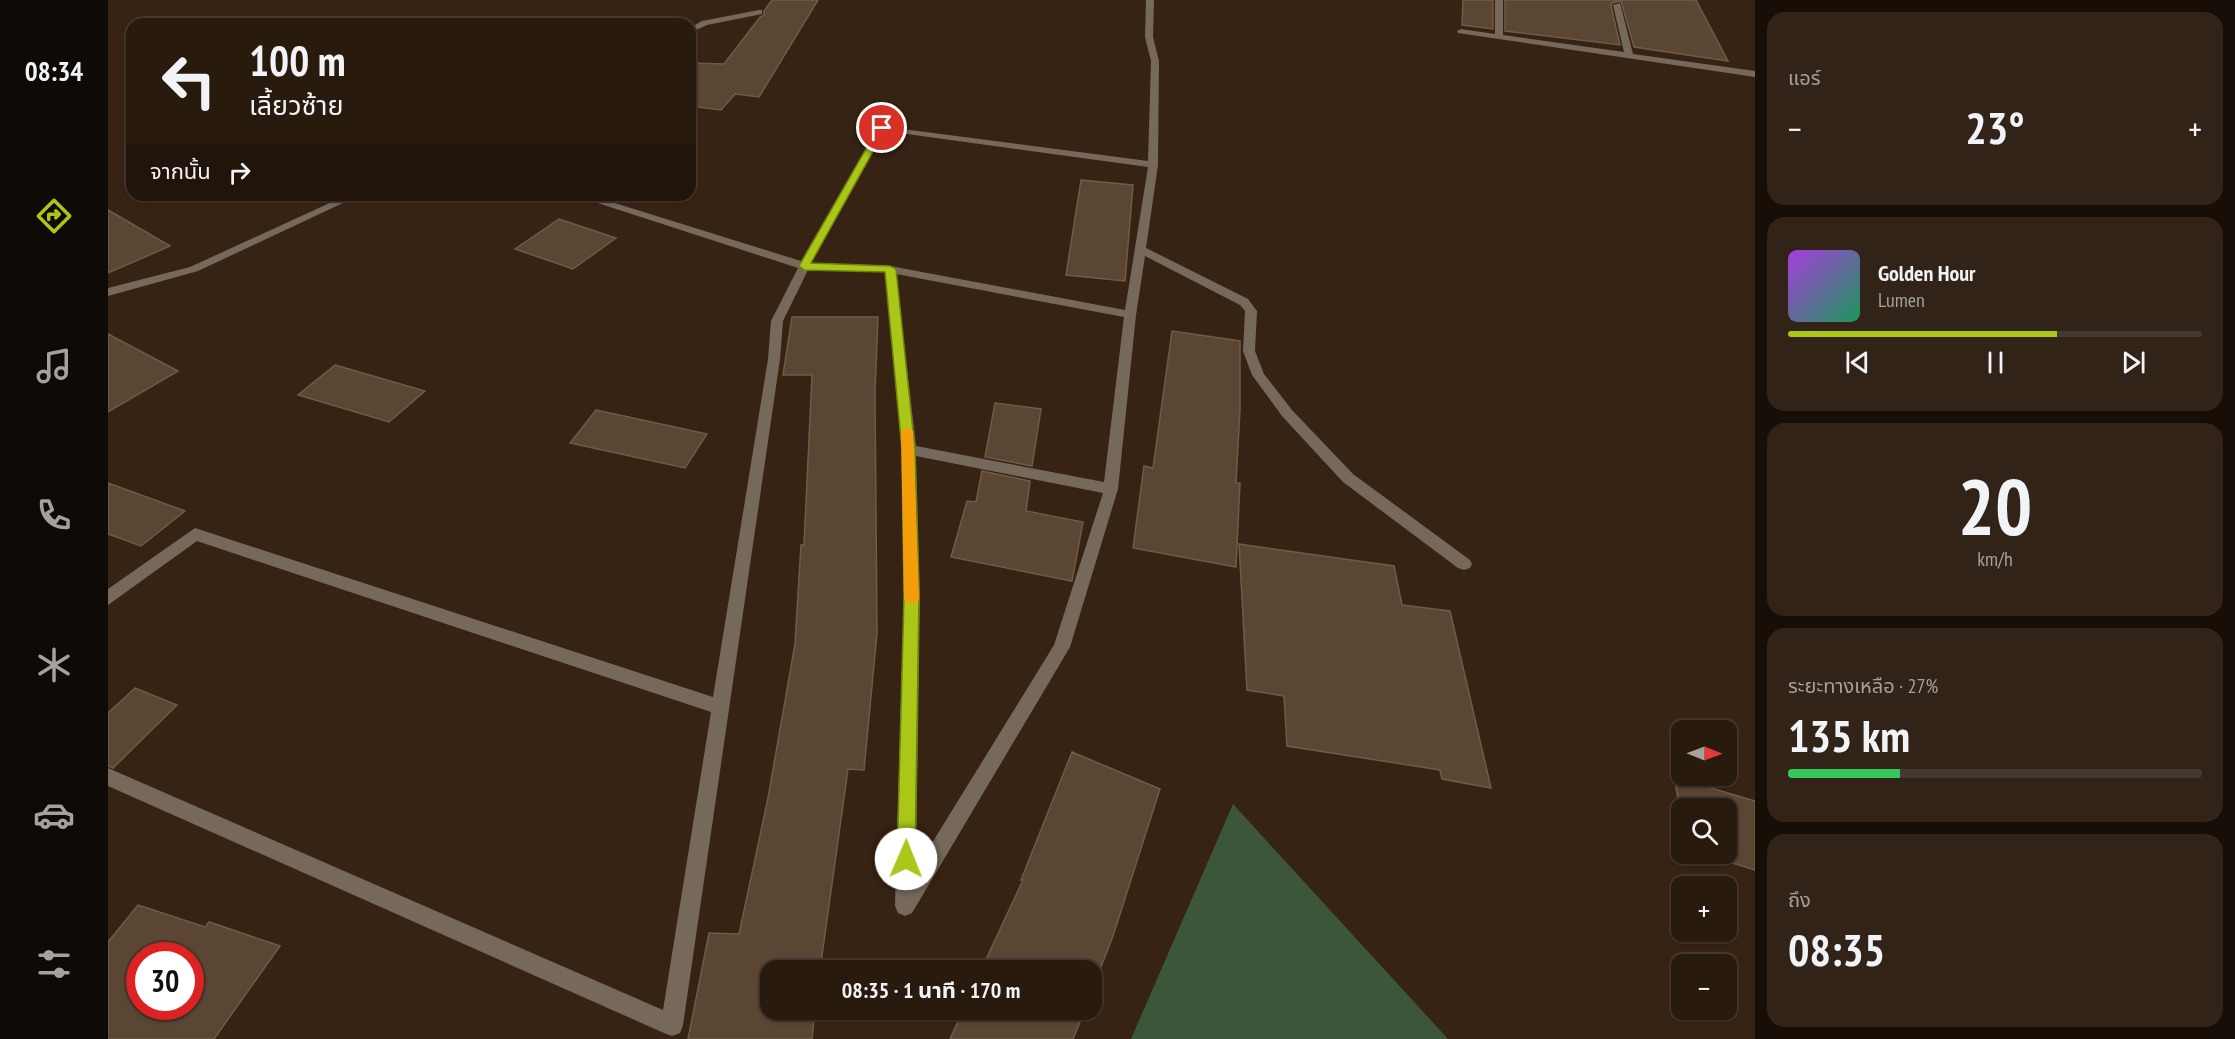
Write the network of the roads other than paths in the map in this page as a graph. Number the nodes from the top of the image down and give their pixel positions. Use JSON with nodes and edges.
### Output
{"nodes":[{"id":1,"x":1150,"y":0,"type":"edge"},
{"id":2,"x":1498,"y":0,"type":"edge"},
{"id":3,"x":1617,"y":5,"type":"dead end"},
{"id":4,"x":759,"y":12,"type":"dead end"},
{"id":5,"x":696,"y":28,"type":"edge"},
{"id":6,"x":1461,"y":32,"type":"dead end"},
{"id":7,"x":1499,"y":37,"type":"junction"},
{"id":8,"x":1629,"y":55,"type":"junction"},
{"id":9,"x":1755,"y":74,"type":"edge"},
{"id":10,"x":1153,"y":165,"type":"junction"},
{"id":11,"x":342,"y":201,"type":"edge"},
{"id":12,"x":597,"y":201,"type":"edge"},
{"id":13,"x":1140,"y":249,"type":"junction"},
{"id":14,"x":804,"y":266,"type":"junction"},
{"id":15,"x":890,"y":269,"type":"junction"},
{"id":16,"x":108,"y":292,"type":"edge"},
{"id":17,"x":1130,"y":315,"type":"junction"},
{"id":18,"x":909,"y":450,"type":"junction"},
{"id":19,"x":1111,"y":489,"type":"junction"},
{"id":20,"x":1464,"y":564,"type":"dead end"},
{"id":21,"x":108,"y":598,"type":"edge"},
{"id":22,"x":720,"y":707,"type":"junction"},
{"id":23,"x":108,"y":777,"type":"edge"}],
"edges":[{"from":1,"to":10,"type":"street"},
{"from":2,"to":7,"type":"street"},
{"from":3,"to":8,"type":"street"},
{"from":4,"to":5,"type":"street"},
{"from":6,"to":7,"type":"street"},
{"from":7,"to":8,"type":"street"},
{"from":8,"to":9,"type":"street"},
{"from":10,"to":13,"type":"street"},
{"from":10,"to":14,"type":"street"},
{"from":11,"to":16,"type":"street"},
{"from":12,"to":14,"type":"street"},
{"from":13,"to":17,"type":"street"},
{"from":13,"to":20,"type":"street"},
{"from":14,"to":15,"type":"street"},
{"from":14,"to":22,"type":"street"},
{"from":15,"to":17,"type":"street"},
{"from":15,"to":18,"type":"street"},
{"from":17,"to":19,"type":"street"},
{"from":18,"to":19,"type":"street"},
{"from":18,"to":19,"type":"street"},
{"from":21,"to":22,"type":"street"},
{"from":22,"to":23,"type":"street"}]}
